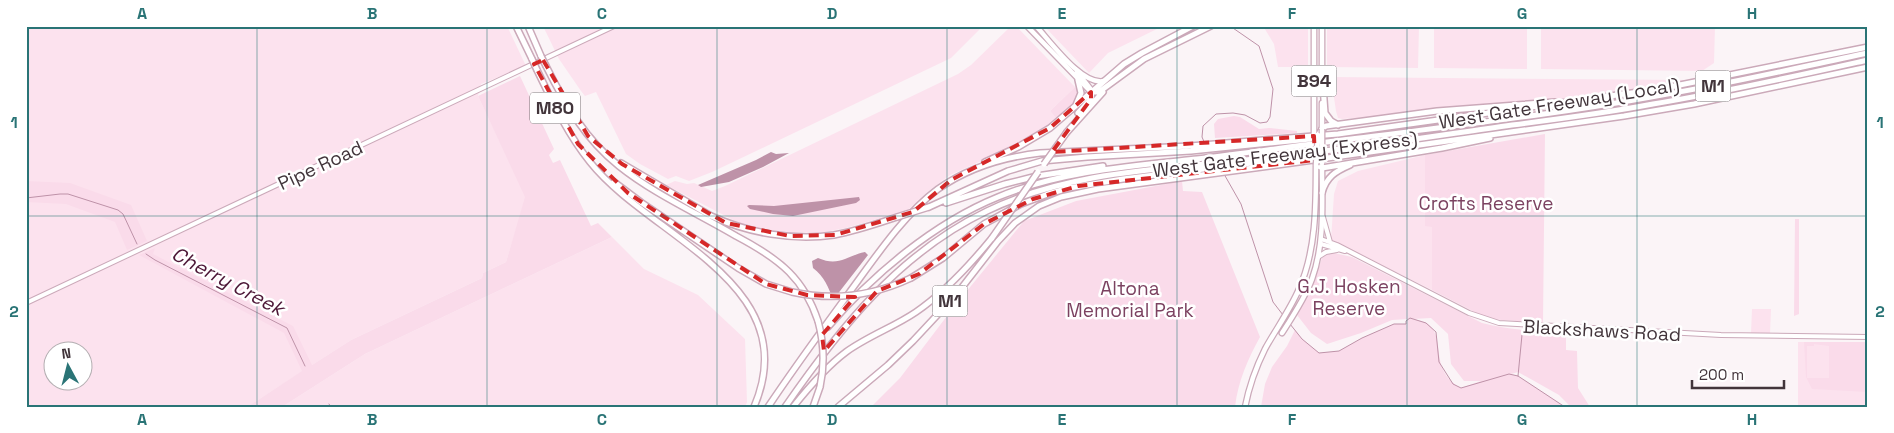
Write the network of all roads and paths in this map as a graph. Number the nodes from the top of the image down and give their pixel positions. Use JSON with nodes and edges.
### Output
{"nodes":[{"id":1,"x":516,"y":26,"type":"edge"},
{"id":2,"x":528,"y":26,"type":"edge"},
{"id":3,"x":614,"y":26,"type":"edge"},
{"id":4,"x":1027,"y":26,"type":"edge"},
{"id":5,"x":1036,"y":26,"type":"edge"},
{"id":6,"x":1192,"y":26,"type":"edge"},
{"id":7,"x":1211,"y":26,"type":"edge"},
{"id":8,"x":1314,"y":26,"type":"edge"},
{"id":9,"x":1322,"y":26,"type":"edge"},
{"id":10,"x":1868,"y":46,"type":"edge"},
{"id":11,"x":1868,"y":53,"type":"edge"},
{"id":12,"x":1868,"y":60,"type":"edge"},
{"id":13,"x":1124,"y":64,"type":"junction"},
{"id":14,"x":1074,"y":67,"type":"junction"},
{"id":15,"x":1131,"y":68,"type":"junction"},
{"id":16,"x":1868,"y":68,"type":"edge"},
{"id":17,"x":1314,"y":72,"type":"junction"},
{"id":18,"x":1322,"y":72,"type":"junction"},
{"id":19,"x":1078,"y":80,"type":"junction"},
{"id":20,"x":1104,"y":81,"type":"junction"},
{"id":21,"x":1112,"y":82,"type":"junction"},
{"id":22,"x":1092,"y":92,"type":"junction"},
{"id":23,"x":1640,"y":92,"type":"junction"},
{"id":24,"x":1075,"y":108,"type":"junction"},
{"id":25,"x":1338,"y":125,"type":"junction"},
{"id":26,"x":1322,"y":128,"type":"junction"},
{"id":27,"x":1067,"y":132,"type":"junction"},
{"id":28,"x":1510,"y":132,"type":"junction"},
{"id":29,"x":1338,"y":134,"type":"junction"},
{"id":30,"x":1316,"y":135,"type":"junction"},
{"id":31,"x":588,"y":136,"type":"junction"},
{"id":32,"x":578,"y":144,"type":"junction"},
{"id":33,"x":1190,"y":149,"type":"junction"},
{"id":34,"x":1367,"y":160,"type":"junction"},
{"id":35,"x":1142,"y":164,"type":"junction"},
{"id":36,"x":1316,"y":165,"type":"junction"},
{"id":37,"x":1322,"y":165,"type":"junction"},
{"id":38,"x":1235,"y":166,"type":"junction"},
{"id":39,"x":1204,"y":169,"type":"junction"},
{"id":40,"x":1177,"y":177,"type":"junction"},
{"id":41,"x":1078,"y":186,"type":"junction"},
{"id":42,"x":938,"y":189,"type":"junction"},
{"id":43,"x":1322,"y":193,"type":"junction"},
{"id":44,"x":929,"y":207,"type":"junction"},
{"id":45,"x":1322,"y":213,"type":"junction"},
{"id":46,"x":1313,"y":239,"type":"junction"},
{"id":47,"x":1321,"y":241,"type":"junction"},
{"id":48,"x":1330,"y":242,"type":"junction"},
{"id":49,"x":1339,"y":250,"type":"junction"},
{"id":50,"x":1352,"y":253,"type":"junction"},
{"id":51,"x":1318,"y":257,"type":"junction"},
{"id":52,"x":26,"y":303,"type":"edge"},
{"id":53,"x":1282,"y":333,"type":"dead end"},
{"id":54,"x":1868,"y":337,"type":"edge"},
{"id":55,"x":799,"y":362,"type":"junction"},
{"id":56,"x":754,"y":407,"type":"edge"},
{"id":57,"x":768,"y":407,"type":"edge"},
{"id":58,"x":784,"y":407,"type":"edge"},
{"id":59,"x":793,"y":407,"type":"edge"},
{"id":60,"x":813,"y":407,"type":"edge"},
{"id":61,"x":838,"y":407,"type":"edge"},
{"id":62,"x":1245,"y":407,"type":"edge"}],
"edges":[{"from":1,"to":32,"type":"highway","number":"M80","bridge":true},
{"from":2,"to":31,"type":"highway","number":"M80","bridge":true},
{"from":3,"to":52,"type":"main road","name":"Pipe Road"},
{"from":4,"to":19,"type":"main road"},
{"from":5,"to":14,"type":"main road"},
{"from":6,"to":13,"type":"highway"},
{"from":7,"to":15,"type":"highway"},
{"from":8,"to":17,"type":"main road","number":"B94"},
{"from":9,"to":18,"type":"main road","number":"B94"},
{"from":10,"to":23,"type":"highway","name":"West Gate Freeway (Local)","number":"M1"},
{"from":11,"to":35,"type":"highway","name":"West Gate Freeway (Express)","number":"M1"},
{"from":12,"to":38,"type":"highway","name":"West Gate Freeway (Express)","number":"M1"},
{"from":13,"to":15,"type":"highway"},
{"from":13,"to":20,"type":"highway"},
{"from":14,"to":20,"type":"main road"},
{"from":14,"to":22,"type":"main road"},
{"from":15,"to":21,"type":"highway"},
{"from":16,"to":28,"type":"highway","name":"West Gate Freeway (Local)","number":"M1"},
{"from":17,"to":18,"type":"main road"},
{"from":17,"to":30,"type":"main road","number":"B94"},
{"from":18,"to":25,"type":"highway"},
{"from":18,"to":26,"type":"main road","number":"B94"},
{"from":19,"to":22,"type":"main road"},
{"from":19,"to":24,"type":"highway"},
{"from":20,"to":22,"type":"highway"},
{"from":21,"to":22,"type":"highway"},
{"from":21,"to":27,"type":"highway"},
{"from":22,"to":24,"type":"highway"},
{"from":22,"to":27,"type":"highway"},
{"from":23,"to":25,"type":"highway"},
{"from":23,"to":29,"type":"highway","name":"West Gate Freeway (Local)","number":"M1"},
{"from":24,"to":42,"type":"highway"},
{"from":25,"to":26,"type":"highway"},
{"from":26,"to":30,"type":"main road"},
{"from":26,"to":37,"type":"main road","number":"B94","bridge":true},
{"from":27,"to":59,"type":"highway","bridge":true},
{"from":28,"to":34,"type":"highway"},
{"from":28,"to":38,"type":"highway","name":"West Gate Freeway (Local)","number":"M1"},
{"from":29,"to":33,"type":"highway"},
{"from":29,"to":33,"type":"highway","name":"West Gate Freeway (Local)","number":"M1"},
{"from":30,"to":36,"type":"main road","number":"B94","bridge":true},
{"from":31,"to":44,"type":"highway","bridge":true},
{"from":31,"to":60,"type":"highway","bridge":true},
{"from":32,"to":41,"type":"highway","bridge":true},
{"from":32,"to":56,"type":"highway"},
{"from":33,"to":42,"type":"highway","name":"West Gate Freeway (Local)","number":"M1"},
{"from":33,"to":44,"type":"highway"},
{"from":34,"to":37,"type":"highway"},
{"from":34,"to":43,"type":"highway"},
{"from":35,"to":44,"type":"highway"},
{"from":35,"to":55,"type":"highway","name":"West Gate Freeway (Express)","number":"M1"},
{"from":36,"to":37,"type":"main road"},
{"from":36,"to":46,"type":"main road","number":"B94"},
{"from":37,"to":43,"type":"main road","number":"B94"},
{"from":38,"to":39,"type":"highway","name":"West Gate Freeway (Express)","number":"M1"},
{"from":38,"to":39,"type":"highway","name":"West Gate Freeway (Local)","number":"M1"},
{"from":39,"to":40,"type":"highway","name":"West Gate Freeway (Local)","number":"M1"},
{"from":39,"to":41,"type":"highway"},
{"from":39,"to":58,"type":"highway","name":"West Gate Freeway (Express)","number":"M1"},
{"from":40,"to":41,"type":"highway"},
{"from":40,"to":61,"type":"highway","number":"M1"},
{"from":42,"to":55,"type":"highway","name":"West Gate Freeway (Local)","number":"M1"},
{"from":43,"to":45,"type":"main road","number":"B94"},
{"from":45,"to":47,"type":"main road","number":"B94"},
{"from":45,"to":48,"type":"main road"},
{"from":46,"to":47,"type":"main road"},
{"from":46,"to":62,"type":"main road","number":"B94"},
{"from":47,"to":48,"type":"main road","name":"Blackshaws Road"},
{"from":47,"to":49,"type":"main road","name":"Blackshaws Road"},
{"from":47,"to":51,"type":"main road","number":"B94"},
{"from":48,"to":50,"type":"main road","name":"Blackshaws Road"},
{"from":49,"to":50,"type":"main road","name":"Blackshaws Road"},
{"from":49,"to":51,"type":"main road"},
{"from":50,"to":54,"type":"main road","name":"Blackshaws Road"},
{"from":51,"to":53,"type":"main road","number":"B94"},
{"from":55,"to":57,"type":"highway","number":"M1"}]}
